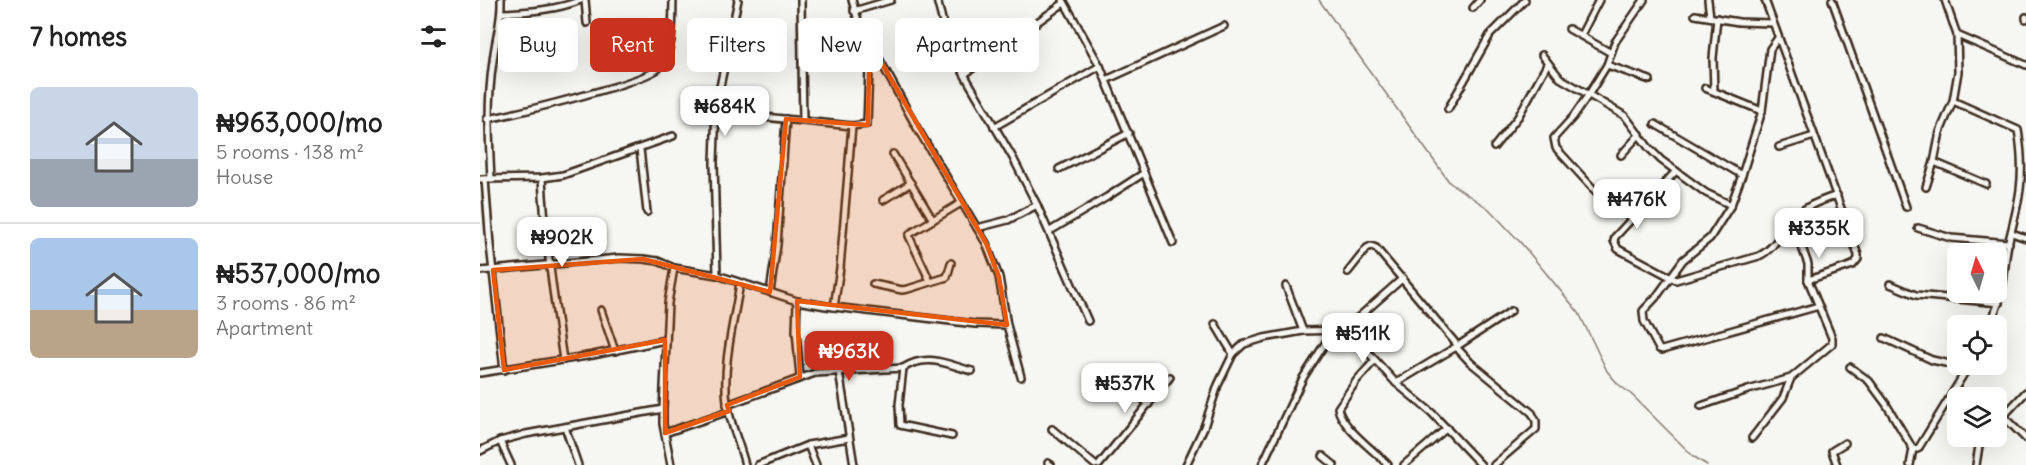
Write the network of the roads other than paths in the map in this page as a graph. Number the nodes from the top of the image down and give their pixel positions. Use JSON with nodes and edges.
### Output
{"nodes":[{"id":1,"x":501,"y":0,"type":"edge"},
{"id":2,"x":583,"y":0,"type":"edge"},
{"id":3,"x":673,"y":0,"type":"edge"},
{"id":4,"x":738,"y":0,"type":"edge"},
{"id":5,"x":801,"y":0,"type":"edge"},
{"id":6,"x":852,"y":0,"type":"edge"},
{"id":7,"x":891,"y":0,"type":"edge"},
{"id":8,"x":937,"y":0,"type":"edge"},
{"id":9,"x":1480,"y":0,"type":"edge"},
{"id":10,"x":1526,"y":0,"type":"edge"},
{"id":11,"x":1599,"y":0,"type":"edge"},
{"id":12,"x":1644,"y":0,"type":"edge"},
{"id":13,"x":1708,"y":0,"type":"edge"},
{"id":14,"x":1765,"y":0,"type":"edge"},
{"id":15,"x":1832,"y":0,"type":"edge"},
{"id":16,"x":1945,"y":0,"type":"edge"},
{"id":17,"x":1064,"y":1,"type":"edge"},
{"id":18,"x":1473,"y":8,"type":"dead end"},
{"id":19,"x":854,"y":11,"type":"junction"},
{"id":20,"x":501,"y":13,"type":"junction"},
{"id":21,"x":1695,"y":15,"type":"dead end"},
{"id":22,"x":1713,"y":17,"type":"junction"},
{"id":23,"x":856,"y":18,"type":"edge"},
{"id":24,"x":587,"y":23,"type":"dead end"},
{"id":25,"x":1772,"y":23,"type":"junction"},
{"id":26,"x":1224,"y":26,"type":"dead end"},
{"id":27,"x":1569,"y":29,"type":"dead end"},
{"id":28,"x":1581,"y":35,"type":"junction"},
{"id":29,"x":1957,"y":36,"type":"junction"},
{"id":30,"x":1778,"y":38,"type":"junction"},
{"id":31,"x":1611,"y":53,"type":"junction"},
{"id":32,"x":1542,"y":55,"type":"dead end"},
{"id":33,"x":1548,"y":63,"type":"junction"},
{"id":34,"x":1606,"y":65,"type":"junction"},
{"id":35,"x":2026,"y":65,"type":"edge"},
{"id":36,"x":883,"y":66,"type":"edge"},
{"id":37,"x":1101,"y":66,"type":"junction"},
{"id":38,"x":869,"y":72,"type":"edge"},
{"id":39,"x":965,"y":74,"type":"junction"},
{"id":40,"x":1106,"y":80,"type":"junction"},
{"id":41,"x":1650,"y":80,"type":"dead end"},
{"id":42,"x":1705,"y":88,"type":"dead end"},
{"id":43,"x":1714,"y":91,"type":"junction"},
{"id":44,"x":1589,"y":94,"type":"junction"},
{"id":45,"x":1953,"y":101,"type":"junction"},
{"id":46,"x":1448,"y":109,"type":"dead end"},
{"id":47,"x":1762,"y":111,"type":"junction"},
{"id":48,"x":754,"y":116,"type":"dead end"},
{"id":49,"x":488,"y":119,"type":"junction"},
{"id":50,"x":786,"y":119,"type":"junction"},
{"id":51,"x":803,"y":121,"type":"junction"},
{"id":52,"x":1655,"y":124,"type":"dead end"},
{"id":53,"x":852,"y":126,"type":"junction"},
{"id":54,"x":994,"y":127,"type":"junction"},
{"id":55,"x":1129,"y":133,"type":"junction"},
{"id":56,"x":1640,"y":134,"type":"junction"},
{"id":57,"x":673,"y":136,"type":"dead end"},
{"id":58,"x":1815,"y":136,"type":"junction"},
{"id":59,"x":2024,"y":145,"type":"edge"},
{"id":60,"x":1494,"y":147,"type":"dead end"},
{"id":61,"x":1779,"y":147,"type":"dead end"},
{"id":62,"x":640,"y":149,"type":"junction"},
{"id":63,"x":892,"y":154,"type":"dead end"},
{"id":64,"x":1621,"y":155,"type":"dead end"},
{"id":65,"x":1934,"y":162,"type":"junction"},
{"id":66,"x":1059,"y":169,"type":"dead end"},
{"id":67,"x":1676,"y":171,"type":"junction"},
{"id":68,"x":1144,"y":173,"type":"junction"},
{"id":69,"x":1742,"y":175,"type":"junction"},
{"id":70,"x":542,"y":178,"type":"junction"},
{"id":71,"x":485,"y":179,"type":"edge"},
{"id":72,"x":911,"y":183,"type":"junction"},
{"id":73,"x":1986,"y":184,"type":"dead end"},
{"id":74,"x":1926,"y":187,"type":"dead end"},
{"id":75,"x":1598,"y":194,"type":"dead end"},
{"id":76,"x":1837,"y":195,"type":"junction"},
{"id":77,"x":883,"y":200,"type":"dead end"},
{"id":78,"x":961,"y":203,"type":"junction"},
{"id":79,"x":1037,"y":205,"type":"junction"},
{"id":80,"x":1731,"y":205,"type":"junction"},
{"id":81,"x":1906,"y":207,"type":"dead end"},
{"id":82,"x":647,"y":212,"type":"dead end"},
{"id":83,"x":933,"y":220,"type":"junction"},
{"id":84,"x":1792,"y":220,"type":"junction"},
{"id":85,"x":977,"y":228,"type":"junction"},
{"id":86,"x":1918,"y":228,"type":"dead end"},
{"id":87,"x":1050,"y":231,"type":"junction"},
{"id":88,"x":2013,"y":233,"type":"junction"},
{"id":89,"x":2026,"y":238,"type":"edge"},
{"id":90,"x":1173,"y":243,"type":"dead end"},
{"id":91,"x":2008,"y":243,"type":"junction"},
{"id":92,"x":2007,"y":250,"type":"edge"},
{"id":93,"x":951,"y":262,"type":"dead end"},
{"id":94,"x":550,"y":265,"type":"junction"},
{"id":95,"x":674,"y":268,"type":"junction"},
{"id":96,"x":493,"y":270,"type":"junction"},
{"id":97,"x":480,"y":271,"type":"edge"},
{"id":98,"x":1348,"y":272,"type":"dead end"},
{"id":99,"x":717,"y":275,"type":"junction"},
{"id":100,"x":1671,"y":276,"type":"junction"},
{"id":101,"x":1403,"y":278,"type":"junction"},
{"id":102,"x":1808,"y":280,"type":"junction"},
{"id":103,"x":930,"y":281,"type":"junction"},
{"id":104,"x":741,"y":283,"type":"junction"},
{"id":105,"x":873,"y":284,"type":"dead end"},
{"id":106,"x":1890,"y":284,"type":"dead end"},
{"id":107,"x":1286,"y":286,"type":"dead end"},
{"id":108,"x":770,"y":292,"type":"junction"},
{"id":109,"x":1947,"y":298,"type":"edge"},
{"id":110,"x":797,"y":301,"type":"junction"},
{"id":111,"x":1999,"y":303,"type":"edge"},
{"id":112,"x":1819,"y":306,"type":"junction"},
{"id":113,"x":834,"y":307,"type":"junction"},
{"id":114,"x":601,"y":309,"type":"dead end"},
{"id":115,"x":1511,"y":311,"type":"dead end"},
{"id":116,"x":1994,"y":315,"type":"edge"},
{"id":117,"x":1089,"y":321,"type":"dead end"},
{"id":118,"x":1215,"y":324,"type":"dead end"},
{"id":119,"x":1007,"y":325,"type":"junction"},
{"id":120,"x":1344,"y":330,"type":"junction"},
{"id":121,"x":1303,"y":331,"type":"junction"},
{"id":122,"x":1333,"y":331,"type":"junction"},
{"id":123,"x":1884,"y":338,"type":"dead end"},
{"id":124,"x":665,"y":340,"type":"junction"},
{"id":125,"x":1457,"y":346,"type":"junction"},
{"id":126,"x":615,"y":351,"type":"junction"},
{"id":127,"x":1233,"y":354,"type":"junction"},
{"id":128,"x":563,"y":360,"type":"junction"},
{"id":129,"x":1375,"y":360,"type":"junction"},
{"id":130,"x":1947,"y":362,"type":"edge"},
{"id":131,"x":1850,"y":367,"type":"dead end"},
{"id":132,"x":903,"y":368,"type":"junction"},
{"id":133,"x":504,"y":370,"type":"junction"},
{"id":134,"x":839,"y":371,"type":"junction"},
{"id":135,"x":972,"y":371,"type":"dead end"},
{"id":136,"x":480,"y":374,"type":"edge"},
{"id":137,"x":1963,"y":375,"type":"edge"},
{"id":138,"x":800,"y":377,"type":"junction"},
{"id":139,"x":1021,"y":377,"type":"dead end"},
{"id":140,"x":1170,"y":377,"type":"dead end"},
{"id":141,"x":1117,"y":378,"type":"dead end"},
{"id":142,"x":1791,"y":378,"type":"junction"},
{"id":143,"x":1396,"y":382,"type":"junction"},
{"id":144,"x":2026,"y":392,"type":"edge"},
{"id":145,"x":1149,"y":404,"type":"junction"},
{"id":146,"x":1701,"y":406,"type":"dead end"},
{"id":147,"x":728,"y":408,"type":"junction"},
{"id":148,"x":663,"y":409,"type":"junction"},
{"id":149,"x":2007,"y":414,"type":"edge"},
{"id":150,"x":2007,"y":420,"type":"edge"},
{"id":151,"x":565,"y":428,"type":"junction"},
{"id":152,"x":1447,"y":428,"type":"junction"},
{"id":153,"x":1052,"y":429,"type":"dead end"},
{"id":154,"x":665,"y":433,"type":"junction"},
{"id":155,"x":952,"y":436,"type":"dead end"},
{"id":156,"x":849,"y":438,"type":"junction"},
{"id":157,"x":1752,"y":438,"type":"dead end"},
{"id":158,"x":2026,"y":439,"type":"edge"},
{"id":159,"x":500,"y":441,"type":"junction"},
{"id":160,"x":1845,"y":442,"type":"dead end"},
{"id":161,"x":808,"y":445,"type":"junction"},
{"id":162,"x":1978,"y":447,"type":"edge"},
{"id":163,"x":1913,"y":449,"type":"junction"},
{"id":164,"x":480,"y":451,"type":"edge"},
{"id":165,"x":1323,"y":456,"type":"dead end"},
{"id":166,"x":511,"y":465,"type":"edge"},
{"id":167,"x":578,"y":465,"type":"edge"},
{"id":168,"x":671,"y":465,"type":"edge"},
{"id":169,"x":745,"y":465,"type":"edge"},
{"id":170,"x":758,"y":465,"type":"edge"},
{"id":171,"x":816,"y":465,"type":"edge"},
{"id":172,"x":854,"y":465,"type":"edge"},
{"id":173,"x":1097,"y":465,"type":"edge"},
{"id":174,"x":1186,"y":465,"type":"edge"},
{"id":175,"x":1262,"y":465,"type":"edge"},
{"id":176,"x":1334,"y":465,"type":"edge"},
{"id":177,"x":1388,"y":465,"type":"edge"},
{"id":178,"x":1404,"y":465,"type":"edge"},
{"id":179,"x":1481,"y":465,"type":"edge"},
{"id":180,"x":1494,"y":465,"type":"edge"},
{"id":181,"x":1837,"y":465,"type":"edge"},
{"id":182,"x":1910,"y":465,"type":"edge"},
{"id":183,"x":1976,"y":465,"type":"edge"}],
"edges":[{"from":1,"to":20,"type":"street"},
{"from":2,"to":20,"type":"street"},
{"from":2,"to":24,"type":"street"},
{"from":3,"to":49,"type":"street"},
{"from":4,"to":99,"type":"street"},
{"from":5,"to":51,"type":"street"},
{"from":6,"to":19,"type":"street"},
{"from":7,"to":19,"type":"street"},
{"from":8,"to":39,"type":"street"},
{"from":9,"to":18,"type":"street"},
{"from":10,"to":46,"type":"street"},
{"from":11,"to":28,"type":"street"},
{"from":12,"to":31,"type":"street"},
{"from":13,"to":22,"type":"street"},
{"from":14,"to":25,"type":"street"},
{"from":15,"to":81,"type":"street"},
{"from":16,"to":29,"type":"street"},
{"from":17,"to":37,"type":"street"},
{"from":17,"to":39,"type":"street"},
{"from":19,"to":23,"type":"street"},
{"from":20,"to":49,"type":"street"},
{"from":21,"to":22,"type":"street"},
{"from":22,"to":25,"type":"street"},
{"from":22,"to":43,"type":"street"},
{"from":25,"to":30,"type":"street"},
{"from":26,"to":40,"type":"street"},
{"from":27,"to":28,"type":"street"},
{"from":28,"to":31,"type":"street"},
{"from":29,"to":35,"type":"street"},
{"from":29,"to":45,"type":"street"},
{"from":30,"to":47,"type":"street"},
{"from":30,"to":58,"type":"street"},
{"from":31,"to":34,"type":"street"},
{"from":32,"to":33,"type":"street"},
{"from":33,"to":44,"type":"street"},
{"from":33,"to":60,"type":"street"},
{"from":34,"to":41,"type":"street"},
{"from":34,"to":44,"type":"street"},
{"from":36,"to":78,"type":"street"},
{"from":37,"to":40,"type":"street"},
{"from":37,"to":54,"type":"street"},
{"from":38,"to":53,"type":"street"},
{"from":39,"to":54,"type":"street"},
{"from":40,"to":55,"type":"street"},
{"from":42,"to":43,"type":"street"},
{"from":43,"to":47,"type":"street"},
{"from":44,"to":56,"type":"street"},
{"from":44,"to":75,"type":"street"},
{"from":45,"to":59,"type":"street"},
{"from":45,"to":65,"type":"street"},
{"from":47,"to":69,"type":"street"},
{"from":48,"to":50,"type":"street"},
{"from":49,"to":71,"type":"street"},
{"from":50,"to":51,"type":"street"},
{"from":50,"to":108,"type":"street"},
{"from":51,"to":53,"type":"street"},
{"from":52,"to":69,"type":"street"},
{"from":53,"to":113,"type":"street"},
{"from":54,"to":79,"type":"street"},
{"from":55,"to":66,"type":"street"},
{"from":55,"to":68,"type":"street"},
{"from":56,"to":64,"type":"street"},
{"from":56,"to":67,"type":"street"},
{"from":57,"to":62,"type":"street"},
{"from":58,"to":61,"type":"street"},
{"from":58,"to":76,"type":"street"},
{"from":59,"to":88,"type":"street"},
{"from":62,"to":70,"type":"street"},
{"from":62,"to":82,"type":"street"},
{"from":63,"to":72,"type":"street"},
{"from":65,"to":73,"type":"street"},
{"from":65,"to":74,"type":"street"},
{"from":67,"to":80,"type":"street"},
{"from":67,"to":100,"type":"street"},
{"from":68,"to":87,"type":"street"},
{"from":68,"to":90,"type":"street"},
{"from":69,"to":80,"type":"street"},
{"from":70,"to":71,"type":"street"},
{"from":70,"to":94,"type":"street"},
{"from":71,"to":96,"type":"street"},
{"from":72,"to":77,"type":"street"},
{"from":72,"to":83,"type":"street"},
{"from":76,"to":84,"type":"street"},
{"from":76,"to":102,"type":"street"},
{"from":78,"to":83,"type":"street"},
{"from":78,"to":85,"type":"street"},
{"from":79,"to":85,"type":"street"},
{"from":79,"to":87,"type":"street"},
{"from":80,"to":100,"type":"street"},
{"from":83,"to":103,"type":"street"},
{"from":84,"to":100,"type":"street"},
{"from":84,"to":102,"type":"street"},
{"from":85,"to":119,"type":"street"},
{"from":86,"to":91,"type":"street"},
{"from":87,"to":117,"type":"street"},
{"from":88,"to":89,"type":"street"},
{"from":88,"to":91,"type":"street"},
{"from":91,"to":92,"type":"street"},
{"from":93,"to":103,"type":"street"},
{"from":94,"to":95,"type":"street"},
{"from":94,"to":96,"type":"street"},
{"from":94,"to":128,"type":"street"},
{"from":95,"to":99,"type":"street"},
{"from":95,"to":124,"type":"street"},
{"from":96,"to":97,"type":"street"},
{"from":96,"to":133,"type":"street"},
{"from":98,"to":101,"type":"street"},
{"from":99,"to":104,"type":"street"},
{"from":100,"to":112,"type":"street"},
{"from":101,"to":120,"type":"street"},
{"from":101,"to":125,"type":"street"},
{"from":102,"to":112,"type":"street"},
{"from":103,"to":105,"type":"street"},
{"from":104,"to":108,"type":"street"},
{"from":104,"to":147,"type":"street"},
{"from":106,"to":109,"type":"street"},
{"from":107,"to":121,"type":"street"},
{"from":108,"to":110,"type":"street"},
{"from":110,"to":113,"type":"street"},
{"from":110,"to":138,"type":"street"},
{"from":111,"to":116,"type":"street"},
{"from":112,"to":142,"type":"street"},
{"from":113,"to":119,"type":"street"},
{"from":114,"to":126,"type":"street"},
{"from":115,"to":125,"type":"street"},
{"from":118,"to":127,"type":"street"},
{"from":119,"to":139,"type":"street"},
{"from":120,"to":122,"type":"street"},
{"from":120,"to":129,"type":"street"},
{"from":121,"to":122,"type":"street"},
{"from":121,"to":127,"type":"street"},
{"from":122,"to":175,"type":"street"},
{"from":123,"to":130,"type":"street"},
{"from":124,"to":126,"type":"street"},
{"from":124,"to":148,"type":"street"},
{"from":125,"to":143,"type":"street"},
{"from":125,"to":180,"type":"street"},
{"from":126,"to":128,"type":"street"},
{"from":127,"to":174,"type":"street"},
{"from":128,"to":133,"type":"street"},
{"from":129,"to":143,"type":"street"},
{"from":129,"to":177,"type":"street"},
{"from":131,"to":163,"type":"street"},
{"from":132,"to":134,"type":"street"},
{"from":132,"to":135,"type":"street"},
{"from":132,"to":155,"type":"street"},
{"from":133,"to":136,"type":"street"},
{"from":134,"to":138,"type":"street"},
{"from":134,"to":156,"type":"street"},
{"from":137,"to":163,"type":"street"},
{"from":138,"to":147,"type":"street"},
{"from":140,"to":145,"type":"street"},
{"from":141,"to":145,"type":"street"},
{"from":142,"to":146,"type":"street"},
{"from":142,"to":157,"type":"street"},
{"from":143,"to":152,"type":"street"},
{"from":144,"to":149,"type":"street"},
{"from":145,"to":173,"type":"street"},
{"from":147,"to":154,"type":"street"},
{"from":147,"to":169,"type":"street"},
{"from":148,"to":151,"type":"street"},
{"from":148,"to":154,"type":"street"},
{"from":150,"to":158,"type":"street"},
{"from":151,"to":159,"type":"street"},
{"from":151,"to":167,"type":"street"},
{"from":152,"to":178,"type":"street"},
{"from":152,"to":179,"type":"street"},
{"from":153,"to":173,"type":"street"},
{"from":154,"to":168,"type":"street"},
{"from":156,"to":161,"type":"street"},
{"from":156,"to":172,"type":"street"},
{"from":159,"to":164,"type":"street"},
{"from":159,"to":166,"type":"street"},
{"from":160,"to":181,"type":"street"},
{"from":161,"to":170,"type":"street"},
{"from":161,"to":171,"type":"street"},
{"from":162,"to":183,"type":"street"},
{"from":163,"to":182,"type":"street"},
{"from":165,"to":176,"type":"street"}]}
